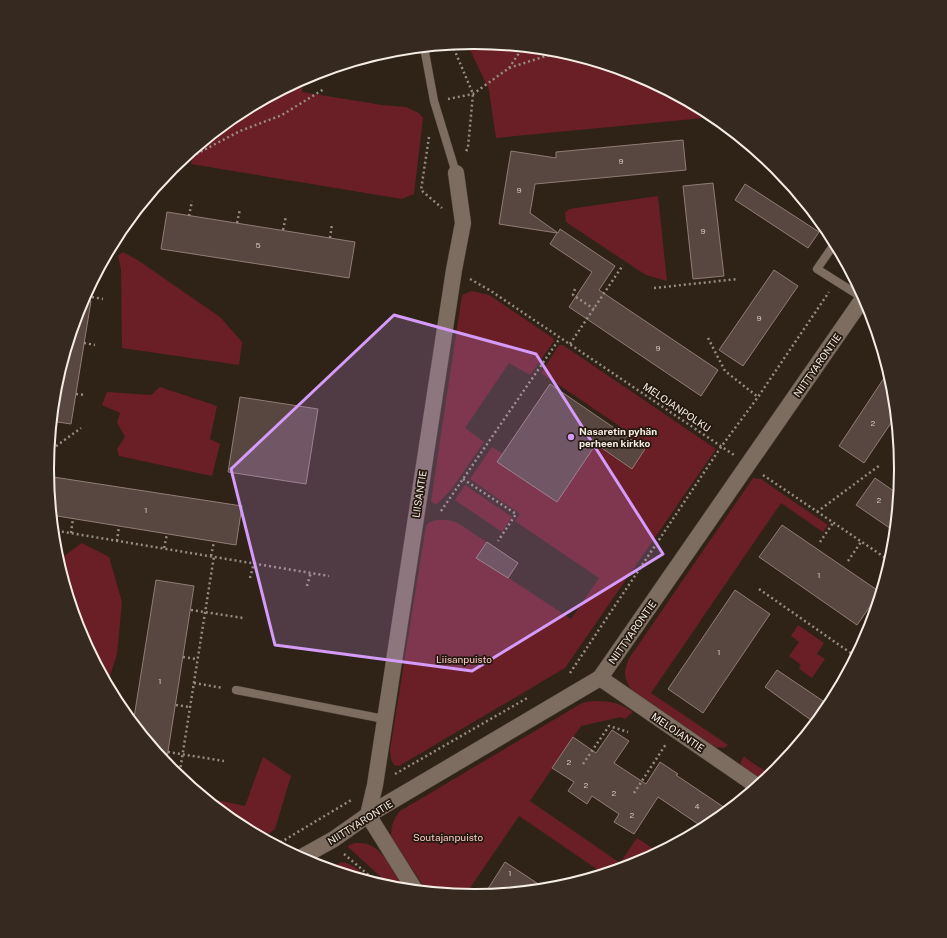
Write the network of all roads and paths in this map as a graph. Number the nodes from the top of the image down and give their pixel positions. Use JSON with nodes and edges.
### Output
{"nodes":[{"id":1,"x":454,"y":50,"type":"edge"},
{"id":2,"x":425,"y":52,"type":"edge"},
{"id":3,"x":520,"y":52,"type":"edge"},
{"id":4,"x":547,"y":56,"type":"edge"},
{"id":5,"x":509,"y":68,"type":"junction"},
{"id":6,"x":324,"y":89,"type":"dead end"},
{"id":7,"x":473,"y":94,"type":"junction"},
{"id":8,"x":434,"y":102,"type":"junction"},
{"id":9,"x":195,"y":155,"type":"edge"},
{"id":10,"x":456,"y":173,"type":"junction"},
{"id":11,"x":192,"y":201,"type":"dead end"},
{"id":12,"x":240,"y":209,"type":"dead end"},
{"id":13,"x":189,"y":216,"type":"dead end"},
{"id":14,"x":286,"y":216,"type":"dead end"},
{"id":15,"x":237,"y":223,"type":"dead end"},
{"id":16,"x":332,"y":224,"type":"dead end"},
{"id":17,"x":283,"y":230,"type":"dead end"},
{"id":18,"x":330,"y":238,"type":"dead end"},
{"id":19,"x":831,"y":249,"type":"edge"},
{"id":20,"x":623,"y":265,"type":"dead end"},
{"id":21,"x":454,"y":270,"type":"junction"},
{"id":22,"x":738,"y":280,"type":"dead end"},
{"id":23,"x":837,"y":281,"type":"junction"},
{"id":24,"x":654,"y":288,"type":"dead end"},
{"id":25,"x":575,"y":289,"type":"dead end"},
{"id":26,"x":855,"y":292,"type":"edge"},
{"id":27,"x":92,"y":297,"type":"dead end"},
{"id":28,"x":103,"y":299,"type":"dead end"},
{"id":29,"x":860,"y":303,"type":"edge"},
{"id":30,"x":594,"y":309,"type":"junction"},
{"id":31,"x":560,"y":338,"type":"junction"},
{"id":32,"x":708,"y":338,"type":"dead end"},
{"id":33,"x":84,"y":343,"type":"dead end"},
{"id":34,"x":570,"y":344,"type":"junction"},
{"id":35,"x":95,"y":345,"type":"dead end"},
{"id":36,"x":76,"y":394,"type":"dead end"},
{"id":37,"x":86,"y":395,"type":"dead end"},
{"id":38,"x":758,"y":397,"type":"junction"},
{"id":39,"x":81,"y":428,"type":"dead end"},
{"id":40,"x":721,"y":447,"type":"junction"},
{"id":41,"x":54,"y":448,"type":"edge"},
{"id":42,"x":748,"y":465,"type":"junction"},
{"id":43,"x":880,"y":465,"type":"dead end"},
{"id":44,"x":463,"y":478,"type":"junction"},
{"id":45,"x":440,"y":511,"type":"dead end"},
{"id":46,"x":817,"y":512,"type":"junction"},
{"id":47,"x":73,"y":518,"type":"dead end"},
{"id":48,"x":833,"y":523,"type":"junction"},
{"id":49,"x":120,"y":526,"type":"dead end"},
{"id":50,"x":58,"y":531,"type":"edge"},
{"id":51,"x":70,"y":533,"type":"junction"},
{"id":52,"x":167,"y":534,"type":"dead end"},
{"id":53,"x":117,"y":541,"type":"junction"},
{"id":54,"x":498,"y":541,"type":"dead end"},
{"id":55,"x":214,"y":542,"type":"dead end"},
{"id":56,"x":820,"y":542,"type":"dead end"},
{"id":57,"x":861,"y":542,"type":"junction"},
{"id":58,"x":164,"y":548,"type":"junction"},
{"id":59,"x":212,"y":556,"type":"junction"},
{"id":60,"x":884,"y":557,"type":"edge"},
{"id":61,"x":848,"y":562,"type":"dead end"},
{"id":62,"x":254,"y":563,"type":"junction"},
{"id":63,"x":311,"y":572,"type":"junction"},
{"id":64,"x":329,"y":576,"type":"dead end"},
{"id":65,"x":250,"y":578,"type":"dead end"},
{"id":66,"x":307,"y":586,"type":"dead end"},
{"id":67,"x":759,"y":589,"type":"dead end"},
{"id":68,"x":191,"y":610,"type":"dead end"},
{"id":69,"x":205,"y":612,"type":"junction"},
{"id":70,"x":243,"y":618,"type":"dead end"},
{"id":71,"x":851,"y":653,"type":"edge"},
{"id":72,"x":183,"y":657,"type":"dead end"},
{"id":73,"x":197,"y":659,"type":"junction"},
{"id":74,"x":564,"y":676,"type":"dead end"},
{"id":75,"x":600,"y":678,"type":"junction"},
{"id":76,"x":194,"y":683,"type":"junction"},
{"id":77,"x":236,"y":690,"type":"joint"},
{"id":78,"x":530,"y":696,"type":"dead end"},
{"id":79,"x":176,"y":705,"type":"dead end"},
{"id":80,"x":190,"y":707,"type":"junction"},
{"id":81,"x":384,"y":719,"type":"junction"},
{"id":82,"x":675,"y":731,"type":"junction"},
{"id":83,"x":628,"y":732,"type":"dead end"},
{"id":84,"x":168,"y":752,"type":"dead end"},
{"id":85,"x":183,"y":754,"type":"junction"},
{"id":86,"x":224,"y":761,"type":"dead end"},
{"id":87,"x":583,"y":764,"type":"dead end"},
{"id":88,"x":180,"y":769,"type":"edge"},
{"id":89,"x":752,"y":783,"type":"edge"},
{"id":90,"x":375,"y":785,"type":"junction"},
{"id":91,"x":634,"y":793,"type":"dead end"},
{"id":92,"x":368,"y":815,"type":"junction"},
{"id":93,"x":281,"y":842,"type":"edge"},
{"id":94,"x":307,"y":854,"type":"edge"},
{"id":95,"x":344,"y":854,"type":"dead end"},
{"id":96,"x":370,"y":876,"type":"edge"},
{"id":97,"x":411,"y":884,"type":"edge"}],
"edges":[{"from":1,"to":7,"type":"path"},
{"from":2,"to":8,"type":"lane"},
{"from":3,"to":5,"type":"path"},
{"from":4,"to":5,"type":"path"},
{"from":5,"to":7,"type":"path"},
{"from":6,"to":9,"type":"path"},
{"from":7,"to":8,"type":"path"},
{"from":7,"to":10,"type":"path"},
{"from":8,"to":10,"type":"lane"},
{"from":10,"to":21,"type":"street","name":"LIISANTIE"},
{"from":11,"to":13,"type":"path"},
{"from":12,"to":15,"type":"path"},
{"from":14,"to":17,"type":"path"},
{"from":16,"to":18,"type":"path"},
{"from":19,"to":23,"type":"lane"},
{"from":20,"to":30,"type":"path"},
{"from":21,"to":31,"type":"path","name":"MELOJANPOLKU"},
{"from":21,"to":81,"type":"street","name":"LIISANTIE"},
{"from":22,"to":24,"type":"path"},
{"from":23,"to":26,"type":"lane"},
{"from":23,"to":38,"type":"path"},
{"from":25,"to":30,"type":"path"},
{"from":27,"to":28,"type":"path"},
{"from":29,"to":42,"type":"street","name":"NIITTYARONTIE"},
{"from":30,"to":34,"type":"path"},
{"from":31,"to":34,"type":"path","name":"MELOJANPOLKU"},
{"from":31,"to":44,"type":"path"},
{"from":32,"to":38,"type":"path"},
{"from":33,"to":35,"type":"path"},
{"from":34,"to":40,"type":"path","name":"MELOJANPOLKU"},
{"from":36,"to":37,"type":"path"},
{"from":38,"to":40,"type":"path"},
{"from":39,"to":41,"type":"path"},
{"from":40,"to":42,"type":"path","name":"MELOJANPOLKU"},
{"from":40,"to":74,"type":"path"},
{"from":42,"to":46,"type":"path","name":"MELOJANPOLKU"},
{"from":42,"to":75,"type":"street","name":"NIITTYARONTIE"},
{"from":43,"to":46,"type":"path"},
{"from":44,"to":45,"type":"path"},
{"from":44,"to":54,"type":"path"},
{"from":46,"to":48,"type":"path","name":"MELOJANPOLKU"},
{"from":47,"to":51,"type":"path"},
{"from":48,"to":56,"type":"path"},
{"from":48,"to":57,"type":"path","name":"MELOJANPOLKU"},
{"from":49,"to":53,"type":"path"},
{"from":50,"to":51,"type":"path"},
{"from":51,"to":53,"type":"path"},
{"from":52,"to":58,"type":"path"},
{"from":53,"to":58,"type":"path"},
{"from":55,"to":59,"type":"path"},
{"from":57,"to":60,"type":"path","name":"MELOJANPOLKU"},
{"from":57,"to":61,"type":"path"},
{"from":58,"to":59,"type":"path"},
{"from":59,"to":62,"type":"path"},
{"from":59,"to":69,"type":"path"},
{"from":62,"to":63,"type":"path"},
{"from":62,"to":65,"type":"path"},
{"from":63,"to":64,"type":"path"},
{"from":63,"to":66,"type":"path"},
{"from":67,"to":71,"type":"path"},
{"from":68,"to":69,"type":"path"},
{"from":69,"to":70,"type":"path"},
{"from":69,"to":73,"type":"path"},
{"from":72,"to":73,"type":"path"},
{"from":73,"to":76,"type":"path"},
{"from":75,"to":82,"type":"street","name":"MELOJANTIE"},
{"from":75,"to":92,"type":"street","name":"NIITTYARONTIE"},
{"from":76,"to":77,"type":"path"},
{"from":76,"to":80,"type":"path"},
{"from":77,"to":81,"type":"lane"},
{"from":78,"to":90,"type":"path"},
{"from":79,"to":80,"type":"path"},
{"from":80,"to":85,"type":"path"},
{"from":81,"to":90,"type":"street","name":"LIISANTIE"},
{"from":82,"to":89,"type":"street","name":"MELOJANTIE"},
{"from":82,"to":91,"type":"path"},
{"from":83,"to":87,"type":"path"},
{"from":84,"to":85,"type":"path"},
{"from":85,"to":86,"type":"path"},
{"from":85,"to":88,"type":"path"},
{"from":90,"to":92,"type":"street","name":"LIISANTIE"},
{"from":90,"to":93,"type":"path"},
{"from":92,"to":94,"type":"street","name":"NIITTYARONTIE"},
{"from":92,"to":97,"type":"street"},
{"from":95,"to":96,"type":"path"}]}
